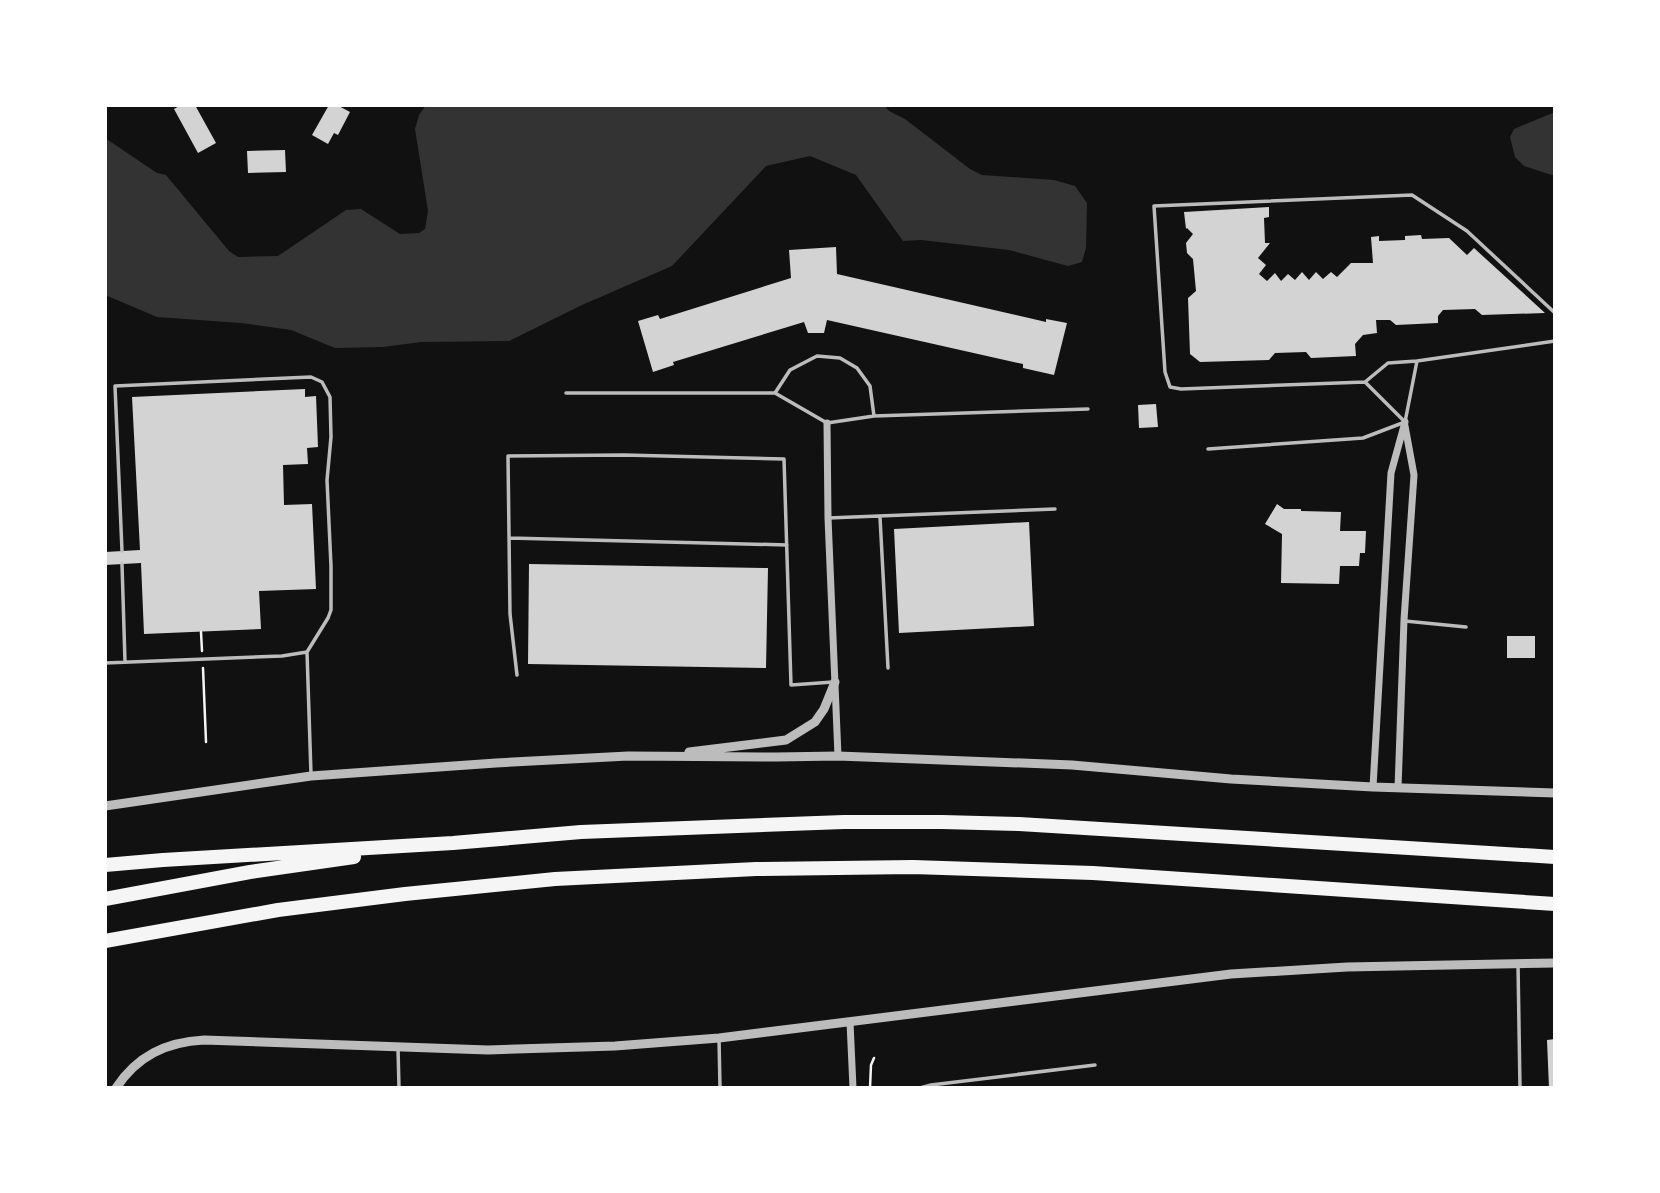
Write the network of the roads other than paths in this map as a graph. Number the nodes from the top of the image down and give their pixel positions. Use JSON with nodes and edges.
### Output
{"nodes":[{"id":1,"x":1555,"y":313,"type":"edge"},
{"id":2,"x":1555,"y":341,"type":"edge"},
{"id":3,"x":1417,"y":360,"type":"junction"},
{"id":4,"x":1365,"y":382,"type":"junction"},
{"id":5,"x":566,"y":393,"type":"dead end"},
{"id":6,"x":775,"y":393,"type":"junction"},
{"id":7,"x":1088,"y":409,"type":"dead end"},
{"id":8,"x":874,"y":416,"type":"junction"},
{"id":9,"x":1405,"y":422,"type":"junction"},
{"id":10,"x":827,"y":423,"type":"junction"},
{"id":11,"x":1208,"y":449,"type":"dead end"},
{"id":12,"x":1055,"y":509,"type":"dead end"},
{"id":13,"x":880,"y":517,"type":"junction"},
{"id":14,"x":828,"y":518,"type":"junction"},
{"id":15,"x":508,"y":538,"type":"junction"},
{"id":16,"x":787,"y":545,"type":"junction"},
{"id":17,"x":122,"y":551,"type":"dead end"},
{"id":18,"x":122,"y":564,"type":"dead end"},
{"id":19,"x":1404,"y":621,"type":"junction"},
{"id":20,"x":1466,"y":626,"type":"dead end"},
{"id":21,"x":307,"y":652,"type":"junction"},
{"id":22,"x":125,"y":662,"type":"junction"},
{"id":23,"x":105,"y":663,"type":"edge"},
{"id":24,"x":888,"y":668,"type":"dead end"},
{"id":25,"x":517,"y":675,"type":"dead end"},
{"id":26,"x":835,"y":682,"type":"junction"},
{"id":27,"x":838,"y":756,"type":"junction"},
{"id":28,"x":648,"y":757,"type":"junction"},
{"id":29,"x":311,"y":776,"type":"junction"},
{"id":30,"x":1373,"y":787,"type":"junction"},
{"id":31,"x":1398,"y":788,"type":"junction"},
{"id":32,"x":1555,"y":793,"type":"edge"},
{"id":33,"x":108,"y":805,"type":"edge"},
{"id":34,"x":453,"y":843,"type":"junction"},
{"id":35,"x":1555,"y":857,"type":"edge"},
{"id":36,"x":105,"y":864,"type":"edge"},
{"id":37,"x":105,"y":899,"type":"edge"},
{"id":38,"x":1555,"y":904,"type":"edge"},
{"id":39,"x":105,"y":940,"type":"edge"},
{"id":40,"x":1555,"y":963,"type":"edge"},
{"id":41,"x":1518,"y":964,"type":"junction"},
{"id":42,"x":850,"y":1022,"type":"junction"},
{"id":43,"x":719,"y":1038,"type":"junction"},
{"id":44,"x":398,"y":1048,"type":"junction"},
{"id":45,"x":1095,"y":1065,"type":"dead end"},
{"id":46,"x":116,"y":1088,"type":"edge"},
{"id":47,"x":400,"y":1088,"type":"edge"},
{"id":48,"x":720,"y":1088,"type":"edge"},
{"id":49,"x":853,"y":1088,"type":"edge"},
{"id":50,"x":920,"y":1088,"type":"edge"},
{"id":51,"x":1520,"y":1088,"type":"edge"}],
"edges":[{"from":1,"to":4,"type":"lane"},
{"from":2,"to":3,"type":"lane"},
{"from":3,"to":4,"type":"lane"},
{"from":3,"to":9,"type":"lane"},
{"from":4,"to":9,"type":"lane"},
{"from":5,"to":6,"type":"lane"},
{"from":6,"to":8,"type":"lane"},
{"from":6,"to":10,"type":"lane"},
{"from":7,"to":8,"type":"lane"},
{"from":8,"to":10,"type":"lane"},
{"from":9,"to":11,"type":"lane"},
{"from":9,"to":19,"type":"street"},
{"from":9,"to":30,"type":"street"},
{"from":10,"to":14,"type":"street"},
{"from":12,"to":13,"type":"lane"},
{"from":13,"to":14,"type":"lane"},
{"from":13,"to":24,"type":"lane"},
{"from":14,"to":26,"type":"street"},
{"from":15,"to":16,"type":"lane"},
{"from":15,"to":16,"type":"lane"},
{"from":15,"to":25,"type":"lane"},
{"from":16,"to":26,"type":"lane"},
{"from":17,"to":21,"type":"lane"},
{"from":18,"to":22,"type":"lane"},
{"from":19,"to":20,"type":"lane"},
{"from":19,"to":31,"type":"street"},
{"from":21,"to":22,"type":"lane"},
{"from":21,"to":29,"type":"lane"},
{"from":22,"to":23,"type":"lane"},
{"from":26,"to":27,"type":"street"},
{"from":26,"to":28,"type":"street"},
{"from":27,"to":28,"type":"street"},
{"from":27,"to":30,"type":"street"},
{"from":28,"to":29,"type":"street"},
{"from":29,"to":33,"type":"street"},
{"from":30,"to":31,"type":"street"},
{"from":31,"to":32,"type":"street"},
{"from":34,"to":35,"type":"highway"},
{"from":34,"to":36,"type":"highway"},
{"from":34,"to":37,"type":"highway"},
{"from":38,"to":39,"type":"highway"},
{"from":40,"to":41,"type":"street"},
{"from":41,"to":42,"type":"street"},
{"from":41,"to":51,"type":"lane"},
{"from":42,"to":43,"type":"street"},
{"from":42,"to":49,"type":"street"},
{"from":43,"to":44,"type":"street"},
{"from":43,"to":48,"type":"lane"},
{"from":44,"to":46,"type":"street"},
{"from":44,"to":47,"type":"lane"},
{"from":45,"to":50,"type":"lane"}]}
